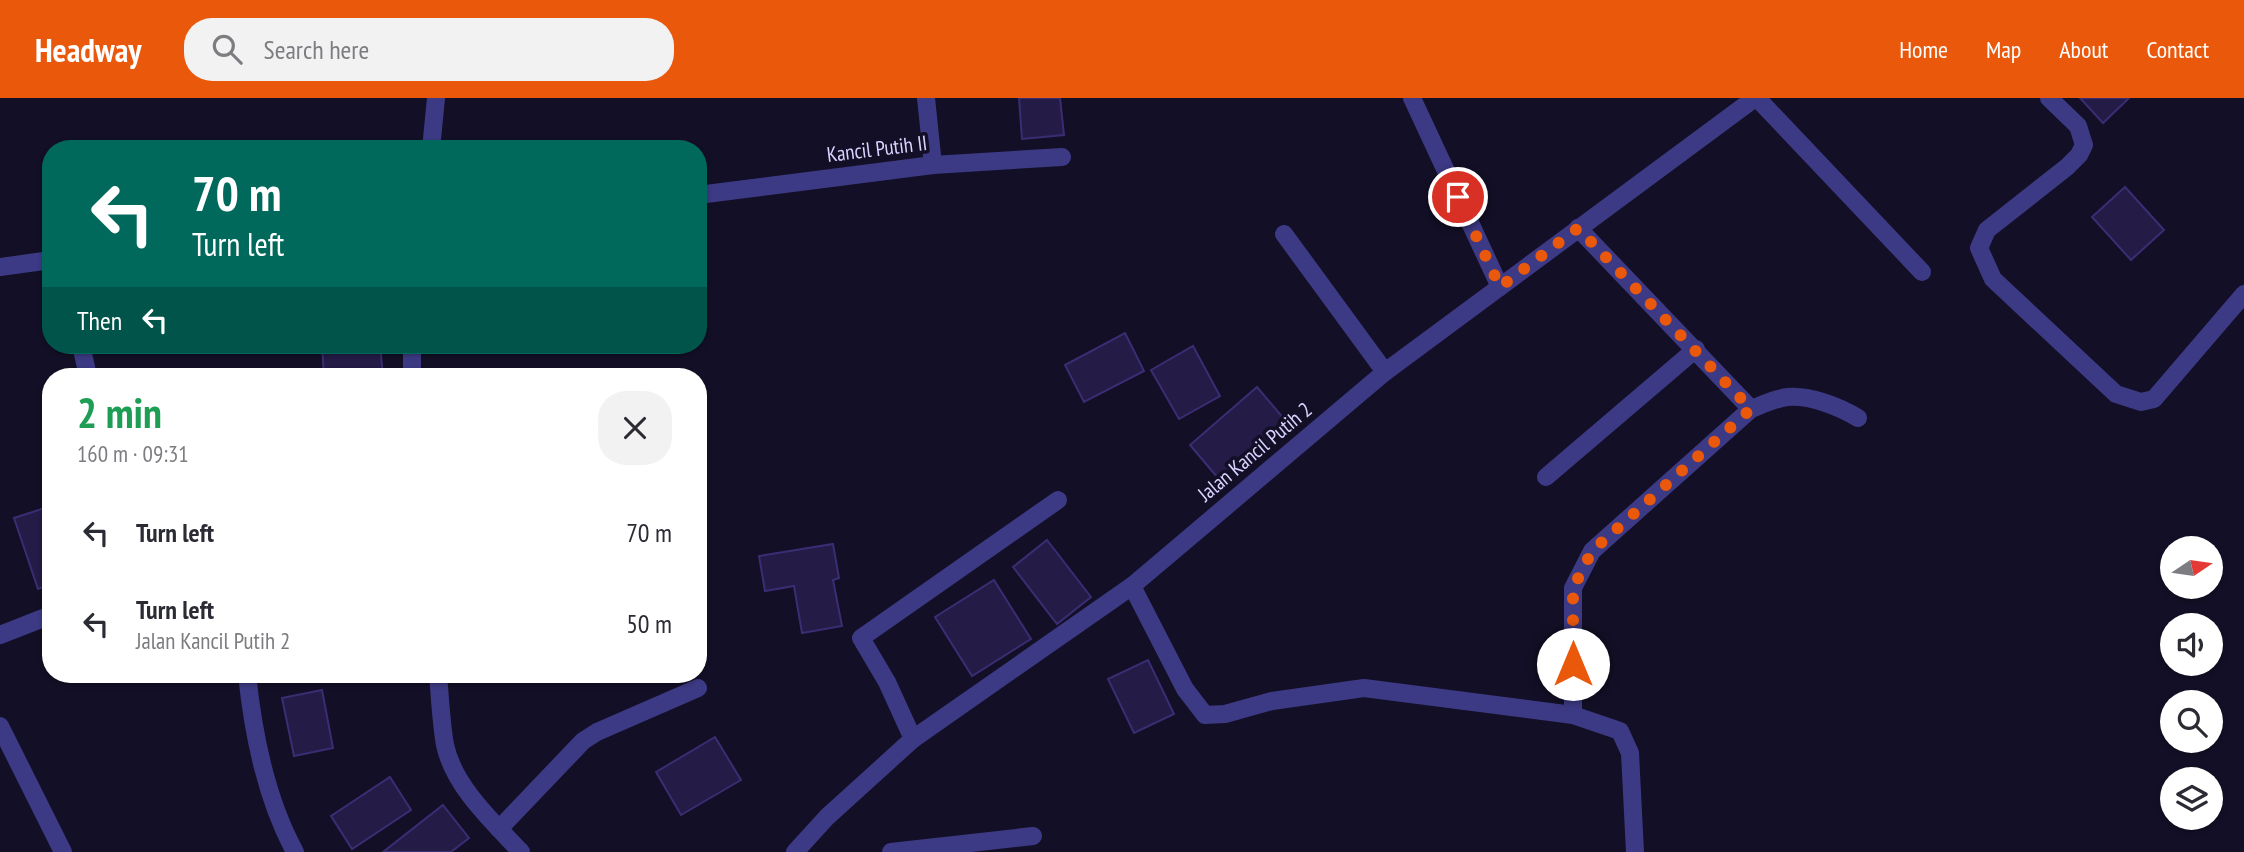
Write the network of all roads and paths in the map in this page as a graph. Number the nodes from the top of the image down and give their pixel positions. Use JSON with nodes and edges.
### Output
{"nodes":[{"id":1,"x":436,"y":98,"type":"edge"},
{"id":2,"x":926,"y":98,"type":"edge"},
{"id":3,"x":1412,"y":98,"type":"edge"},
{"id":4,"x":1756,"y":98,"type":"edge"},
{"id":5,"x":2049,"y":98,"type":"edge"},
{"id":6,"x":432,"y":140,"type":"edge"},
{"id":7,"x":1062,"y":157,"type":"dead end"},
{"id":8,"x":933,"y":165,"type":"junction"},
{"id":9,"x":707,"y":194,"type":"edge"},
{"id":10,"x":1578,"y":228,"type":"junction"},
{"id":11,"x":1284,"y":233,"type":"dead end"},
{"id":12,"x":42,"y":261,"type":"edge"},
{"id":13,"x":0,"y":267,"type":"edge"},
{"id":14,"x":1922,"y":272,"type":"dead end"},
{"id":15,"x":1500,"y":287,"type":"junction"},
{"id":16,"x":2244,"y":294,"type":"edge"},
{"id":17,"x":1696,"y":349,"type":"junction"},
{"id":18,"x":1385,"y":372,"type":"junction"},
{"id":19,"x":1751,"y":409,"type":"junction"},
{"id":20,"x":1858,"y":418,"type":"dead end"},
{"id":21,"x":1546,"y":477,"type":"dead end"},
{"id":22,"x":1058,"y":500,"type":"dead end"},
{"id":23,"x":1132,"y":586,"type":"junction"},
{"id":24,"x":42,"y":619,"type":"edge"},
{"id":25,"x":0,"y":635,"type":"edge"},
{"id":26,"x":248,"y":683,"type":"edge"},
{"id":27,"x":439,"y":683,"type":"edge"},
{"id":28,"x":698,"y":688,"type":"dead end"},
{"id":29,"x":1573,"y":715,"type":"junction"},
{"id":30,"x":0,"y":726,"type":"edge"},
{"id":31,"x":913,"y":739,"type":"junction"},
{"id":32,"x":499,"y":829,"type":"junction"},
{"id":33,"x":1033,"y":836,"type":"dead end"},
{"id":34,"x":63,"y":852,"type":"edge"},
{"id":35,"x":295,"y":852,"type":"edge"},
{"id":36,"x":521,"y":852,"type":"edge"},
{"id":37,"x":795,"y":852,"type":"edge"},
{"id":38,"x":891,"y":852,"type":"edge"},
{"id":39,"x":1635,"y":852,"type":"edge"}],
"edges":[{"from":1,"to":6,"type":"street"},
{"from":2,"to":8,"type":"street"},
{"from":3,"to":15,"type":"street"},
{"from":4,"to":10,"type":"street","name":"Jalan Kancil Putih 2"},
{"from":4,"to":14,"type":"street"},
{"from":5,"to":16,"type":"street"},
{"from":7,"to":8,"type":"street","name":"Kancil Putih II"},
{"from":8,"to":9,"type":"street","name":"Kancil Putih II"},
{"from":10,"to":15,"type":"street","name":"Jalan Kancil Putih 2"},
{"from":10,"to":17,"type":"street"},
{"from":11,"to":18,"type":"street"},
{"from":12,"to":13,"type":"street"},
{"from":15,"to":18,"type":"street","name":"Jalan Kancil Putih 2"},
{"from":17,"to":19,"type":"street"},
{"from":17,"to":21,"type":"street"},
{"from":18,"to":23,"type":"street","name":"Jalan Kancil Putih 2"},
{"from":19,"to":20,"type":"street"},
{"from":19,"to":29,"type":"street"},
{"from":22,"to":31,"type":"street"},
{"from":23,"to":29,"type":"street"},
{"from":23,"to":31,"type":"street","name":"Jalan Kancil Putih 2"},
{"from":24,"to":25,"type":"street"},
{"from":26,"to":35,"type":"street"},
{"from":27,"to":32,"type":"street"},
{"from":28,"to":32,"type":"street"},
{"from":29,"to":39,"type":"street"},
{"from":30,"to":34,"type":"street"},
{"from":31,"to":37,"type":"street","name":"Jalan Kancil Putih 2"},
{"from":32,"to":36,"type":"street"},
{"from":33,"to":38,"type":"street"}]}
